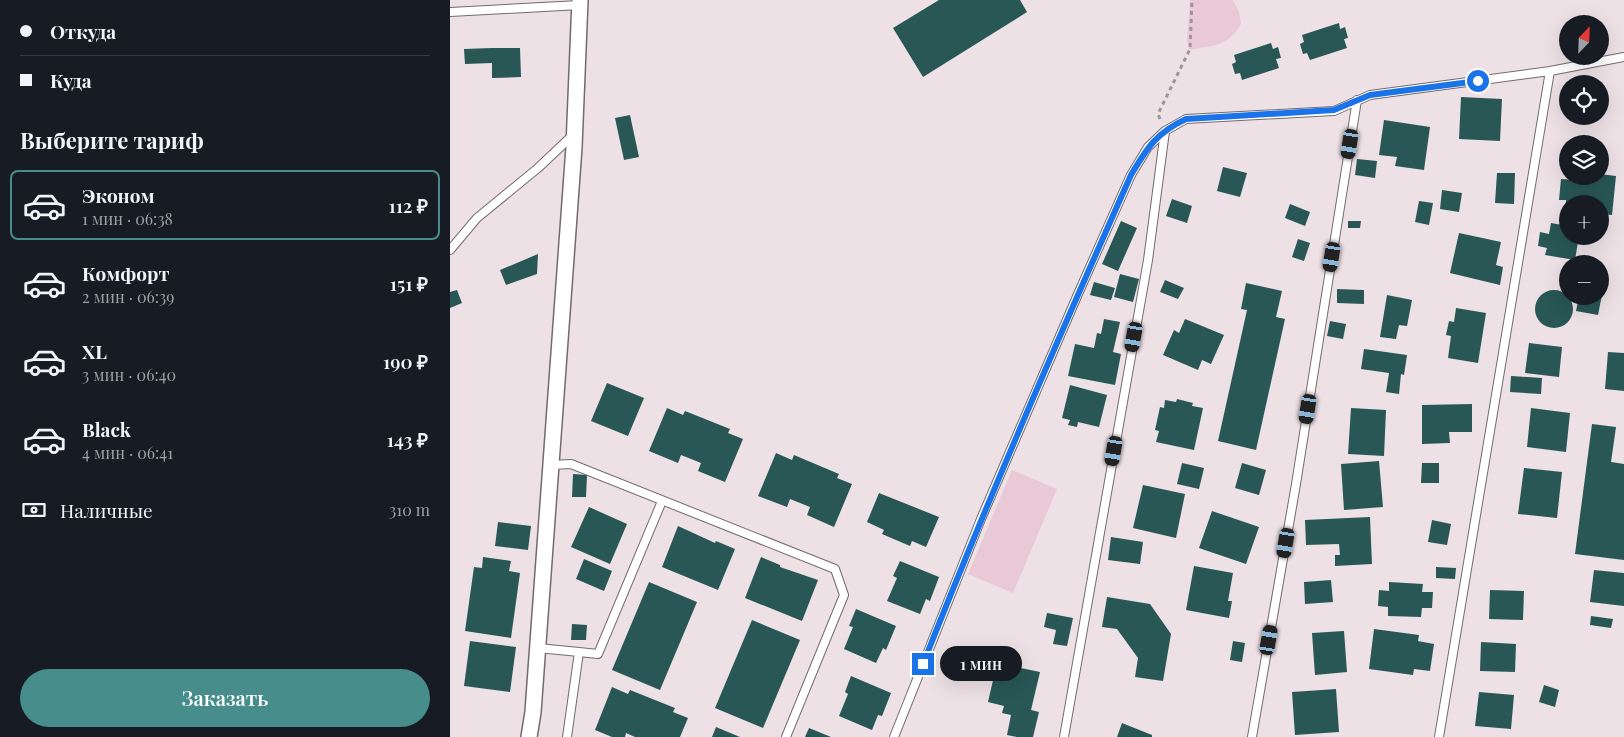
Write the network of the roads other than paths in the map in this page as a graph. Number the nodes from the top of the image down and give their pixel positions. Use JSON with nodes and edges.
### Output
{"nodes":[{"id":1,"x":580,"y":2,"type":"edge"},
{"id":2,"x":450,"y":12,"type":"edge"},
{"id":3,"x":1624,"y":57,"type":"edge"},
{"id":4,"x":1550,"y":72,"type":"junction"},
{"id":5,"x":1357,"y":100,"type":"junction"},
{"id":6,"x":1164,"y":131,"type":"junction"},
{"id":7,"x":574,"y":134,"type":"junction"},
{"id":8,"x":450,"y":250,"type":"edge"},
{"id":9,"x":551,"y":465,"type":"junction"},
{"id":10,"x":662,"y":502,"type":"junction"},
{"id":11,"x":538,"y":648,"type":"junction"},
{"id":12,"x":579,"y":652,"type":"junction"},
{"id":13,"x":529,"y":737,"type":"edge"},
{"id":14,"x":567,"y":737,"type":"edge"},
{"id":15,"x":786,"y":737,"type":"edge"},
{"id":16,"x":894,"y":737,"type":"edge"},
{"id":17,"x":1064,"y":737,"type":"edge"},
{"id":18,"x":1252,"y":737,"type":"edge"},
{"id":19,"x":1439,"y":737,"type":"edge"}],
"edges":[{"from":1,"to":2,"type":"lane"},
{"from":1,"to":7,"type":"street"},
{"from":3,"to":4,"type":"lane"},
{"from":4,"to":5,"type":"lane"},
{"from":4,"to":19,"type":"lane"},
{"from":5,"to":6,"type":"lane"},
{"from":5,"to":18,"type":"lane"},
{"from":6,"to":16,"type":"lane"},
{"from":6,"to":17,"type":"lane"},
{"from":7,"to":8,"type":"lane"},
{"from":7,"to":9,"type":"street"},
{"from":9,"to":10,"type":"lane"},
{"from":9,"to":11,"type":"street"},
{"from":10,"to":12,"type":"lane"},
{"from":10,"to":15,"type":"lane"},
{"from":11,"to":12,"type":"lane"},
{"from":11,"to":13,"type":"street"},
{"from":12,"to":14,"type":"lane"}]}
